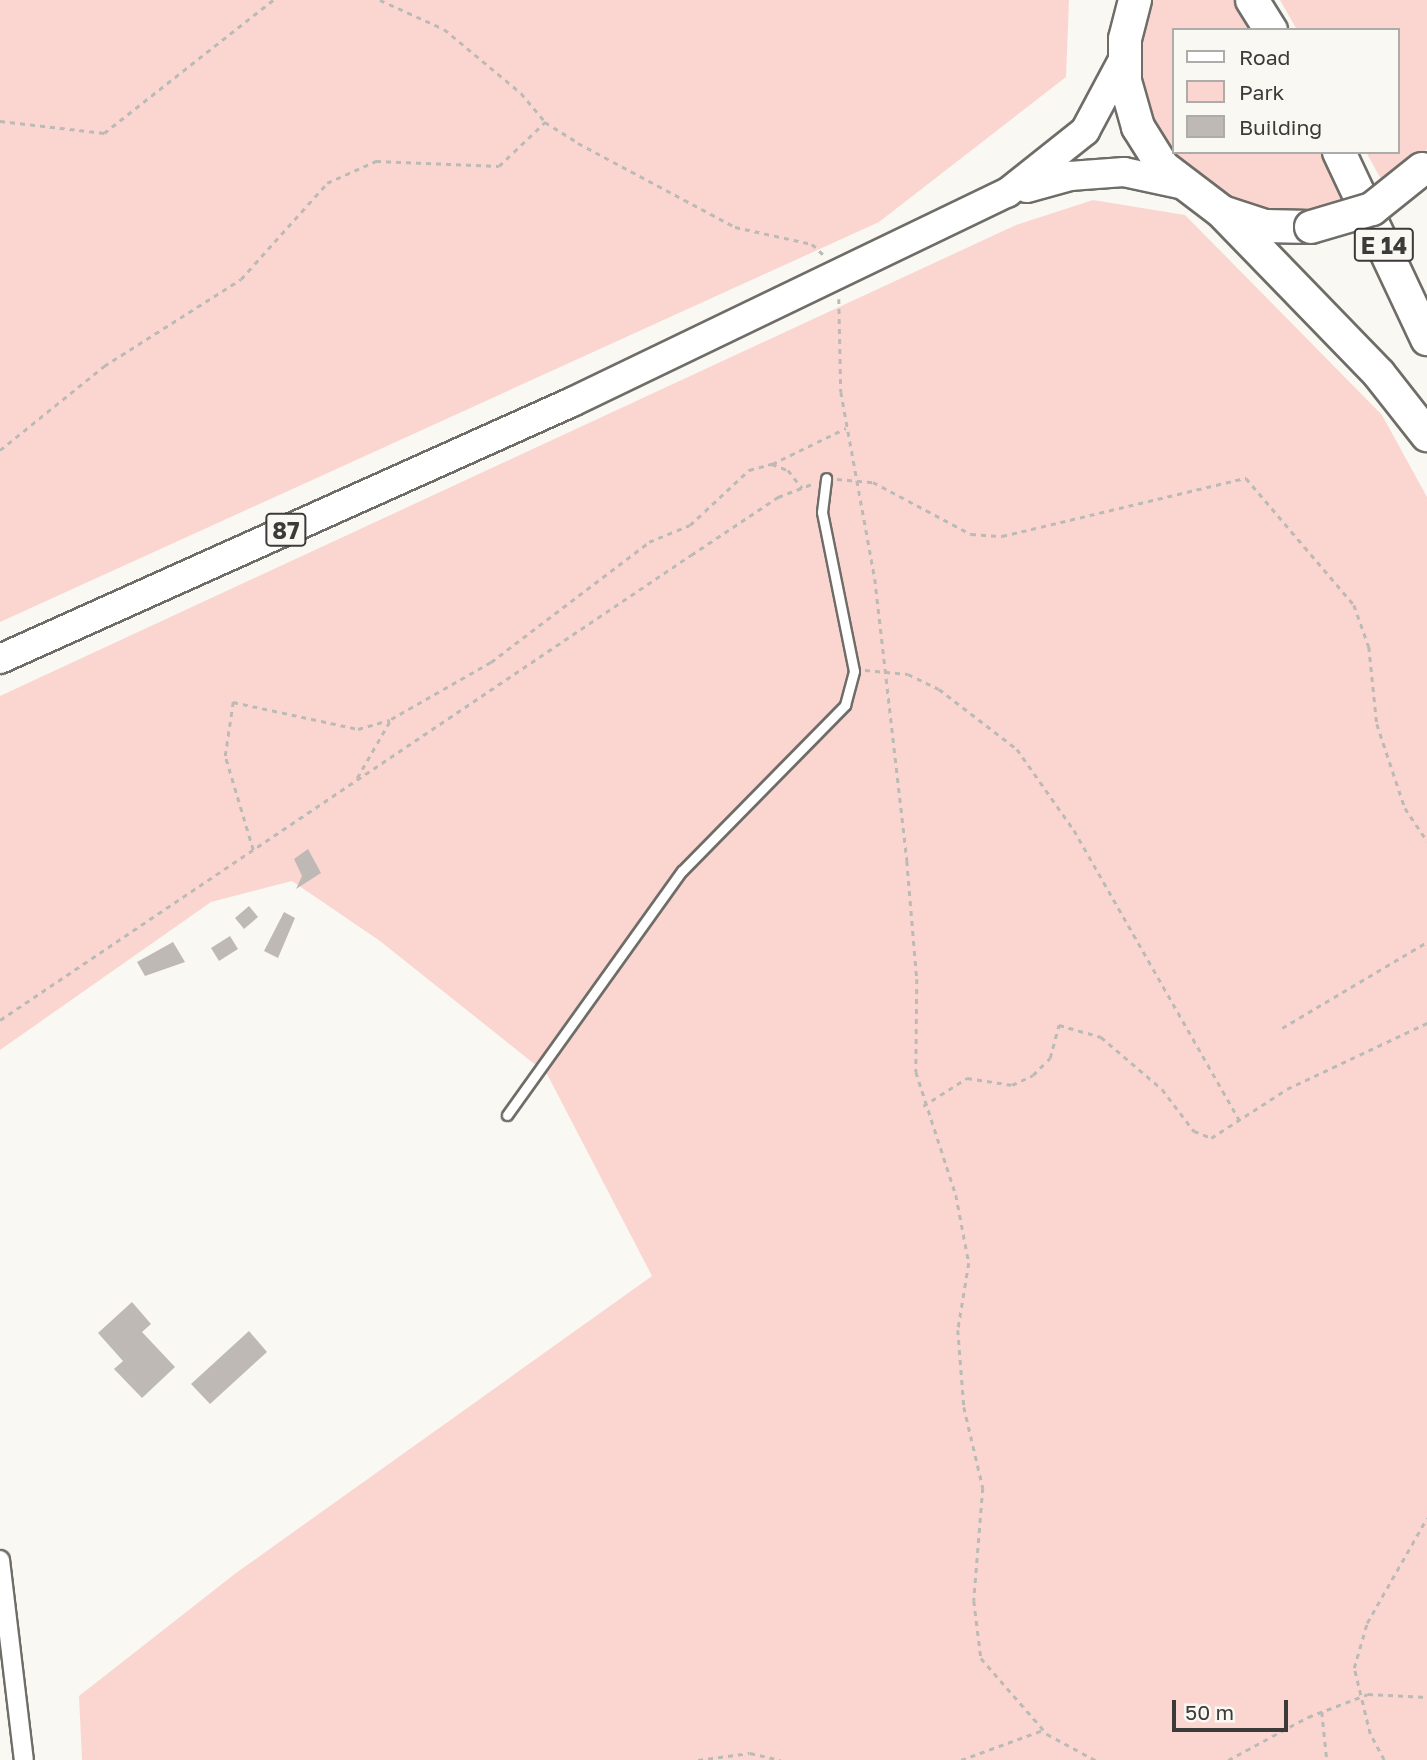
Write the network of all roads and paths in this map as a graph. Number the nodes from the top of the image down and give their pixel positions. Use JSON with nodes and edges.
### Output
{"nodes":[{"id":1,"x":273,"y":0,"type":"edge"},
{"id":2,"x":380,"y":0,"type":"edge"},
{"id":3,"x":1252,"y":0,"type":"edge"},
{"id":4,"x":1264,"y":0,"type":"edge"},
{"id":5,"x":1129,"y":6,"type":"edge"},
{"id":6,"x":1270,"y":28,"type":"edge"},
{"id":7,"x":1281,"y":28,"type":"edge"},
{"id":8,"x":1124,"y":58,"type":"junction"},
{"id":9,"x":0,"y":121,"type":"edge"},
{"id":10,"x":545,"y":122,"type":"junction"},
{"id":11,"x":1340,"y":154,"type":"edge"},
{"id":12,"x":1351,"y":154,"type":"edge"},
{"id":13,"x":1425,"y":166,"type":"edge"},
{"id":14,"x":1179,"y":184,"type":"junction"},
{"id":15,"x":1007,"y":193,"type":"junction"},
{"id":16,"x":1222,"y":212,"type":"junction"},
{"id":17,"x":824,"y":256,"type":"dead end"},
{"id":18,"x":837,"y":285,"type":"dead end"},
{"id":19,"x":1427,"y":309,"type":"edge"},
{"id":20,"x":1427,"y":339,"type":"edge"},
{"id":21,"x":846,"y":428,"type":"junction"},
{"id":22,"x":1427,"y":435,"type":"edge"},
{"id":23,"x":0,"y":450,"type":"edge"},
{"id":24,"x":772,"y":464,"type":"junction"},
{"id":25,"x":826,"y":478,"type":"junction"},
{"id":26,"x":854,"y":481,"type":"junction"},
{"id":27,"x":802,"y":488,"type":"junction"},
{"id":28,"x":0,"y":659,"type":"edge"},
{"id":29,"x":886,"y":668,"type":"junction"},
{"id":30,"x":854,"y":671,"type":"junction"},
{"id":31,"x":391,"y":719,"type":"junction"},
{"id":32,"x":357,"y":779,"type":"junction"},
{"id":33,"x":1427,"y":841,"type":"edge"},
{"id":34,"x":253,"y":850,"type":"junction"},
{"id":35,"x":1427,"y":942,"type":"edge"},
{"id":36,"x":0,"y":1020,"type":"edge"},
{"id":37,"x":1427,"y":1023,"type":"edge"},
{"id":38,"x":1282,"y":1028,"type":"dead end"},
{"id":39,"x":923,"y":1107,"type":"junction"},
{"id":40,"x":506,"y":1115,"type":"dead end"},
{"id":41,"x":1239,"y":1119,"type":"junction"},
{"id":42,"x":1427,"y":1518,"type":"edge"},
{"id":43,"x":0,"y":1560,"type":"edge"},
{"id":44,"x":1427,"y":1697,"type":"edge"},
{"id":45,"x":1361,"y":1698,"type":"junction"},
{"id":46,"x":1322,"y":1712,"type":"junction"},
{"id":47,"x":1043,"y":1730,"type":"junction"},
{"id":48,"x":24,"y":1760,"type":"edge"},
{"id":49,"x":698,"y":1760,"type":"edge"},
{"id":50,"x":780,"y":1760,"type":"edge"},
{"id":51,"x":961,"y":1760,"type":"edge"},
{"id":52,"x":1095,"y":1760,"type":"edge"},
{"id":53,"x":1228,"y":1760,"type":"edge"},
{"id":54,"x":1327,"y":1760,"type":"edge"},
{"id":55,"x":1384,"y":1760,"type":"edge"}],
"edges":[{"from":1,"to":9,"type":"path"},
{"from":2,"to":10,"type":"path"},
{"from":3,"to":6,"type":"highway"},
{"from":4,"to":7,"type":"highway"},
{"from":5,"to":8,"type":"highway"},
{"from":8,"to":14,"type":"highway"},
{"from":8,"to":15,"type":"main road"},
{"from":10,"to":17,"type":"path"},
{"from":10,"to":23,"type":"path"},
{"from":11,"to":20,"type":"highway","number":"E 14"},
{"from":12,"to":19,"type":"highway","number":"E 14"},
{"from":13,"to":16,"type":"highway","bridge":true},
{"from":14,"to":15,"type":"main road"},
{"from":14,"to":16,"type":"highway"},
{"from":15,"to":28,"type":"main road","number":"87"},
{"from":16,"to":22,"type":"highway"},
{"from":18,"to":21,"type":"path"},
{"from":21,"to":24,"type":"path"},
{"from":21,"to":26,"type":"path"},
{"from":24,"to":27,"type":"path"},
{"from":24,"to":31,"type":"path"},
{"from":25,"to":26,"type":"path"},
{"from":25,"to":27,"type":"path"},
{"from":25,"to":30,"type":"lane"},
{"from":26,"to":29,"type":"path"},
{"from":26,"to":33,"type":"path"},
{"from":27,"to":32,"type":"path"},
{"from":29,"to":30,"type":"path"},
{"from":29,"to":39,"type":"path"},
{"from":29,"to":41,"type":"path"},
{"from":30,"to":40,"type":"lane"},
{"from":31,"to":32,"type":"path"},
{"from":31,"to":34,"type":"path"},
{"from":32,"to":34,"type":"path"},
{"from":34,"to":36,"type":"path"},
{"from":35,"to":38,"type":"path"},
{"from":37,"to":41,"type":"path"},
{"from":39,"to":41,"type":"path"},
{"from":39,"to":47,"type":"path"},
{"from":42,"to":45,"type":"path"},
{"from":43,"to":48,"type":"street"},
{"from":44,"to":45,"type":"path"},
{"from":45,"to":46,"type":"path"},
{"from":45,"to":55,"type":"path"},
{"from":46,"to":53,"type":"path"},
{"from":46,"to":54,"type":"path"},
{"from":47,"to":51,"type":"path"},
{"from":47,"to":52,"type":"path"},
{"from":49,"to":50,"type":"path"}]}
